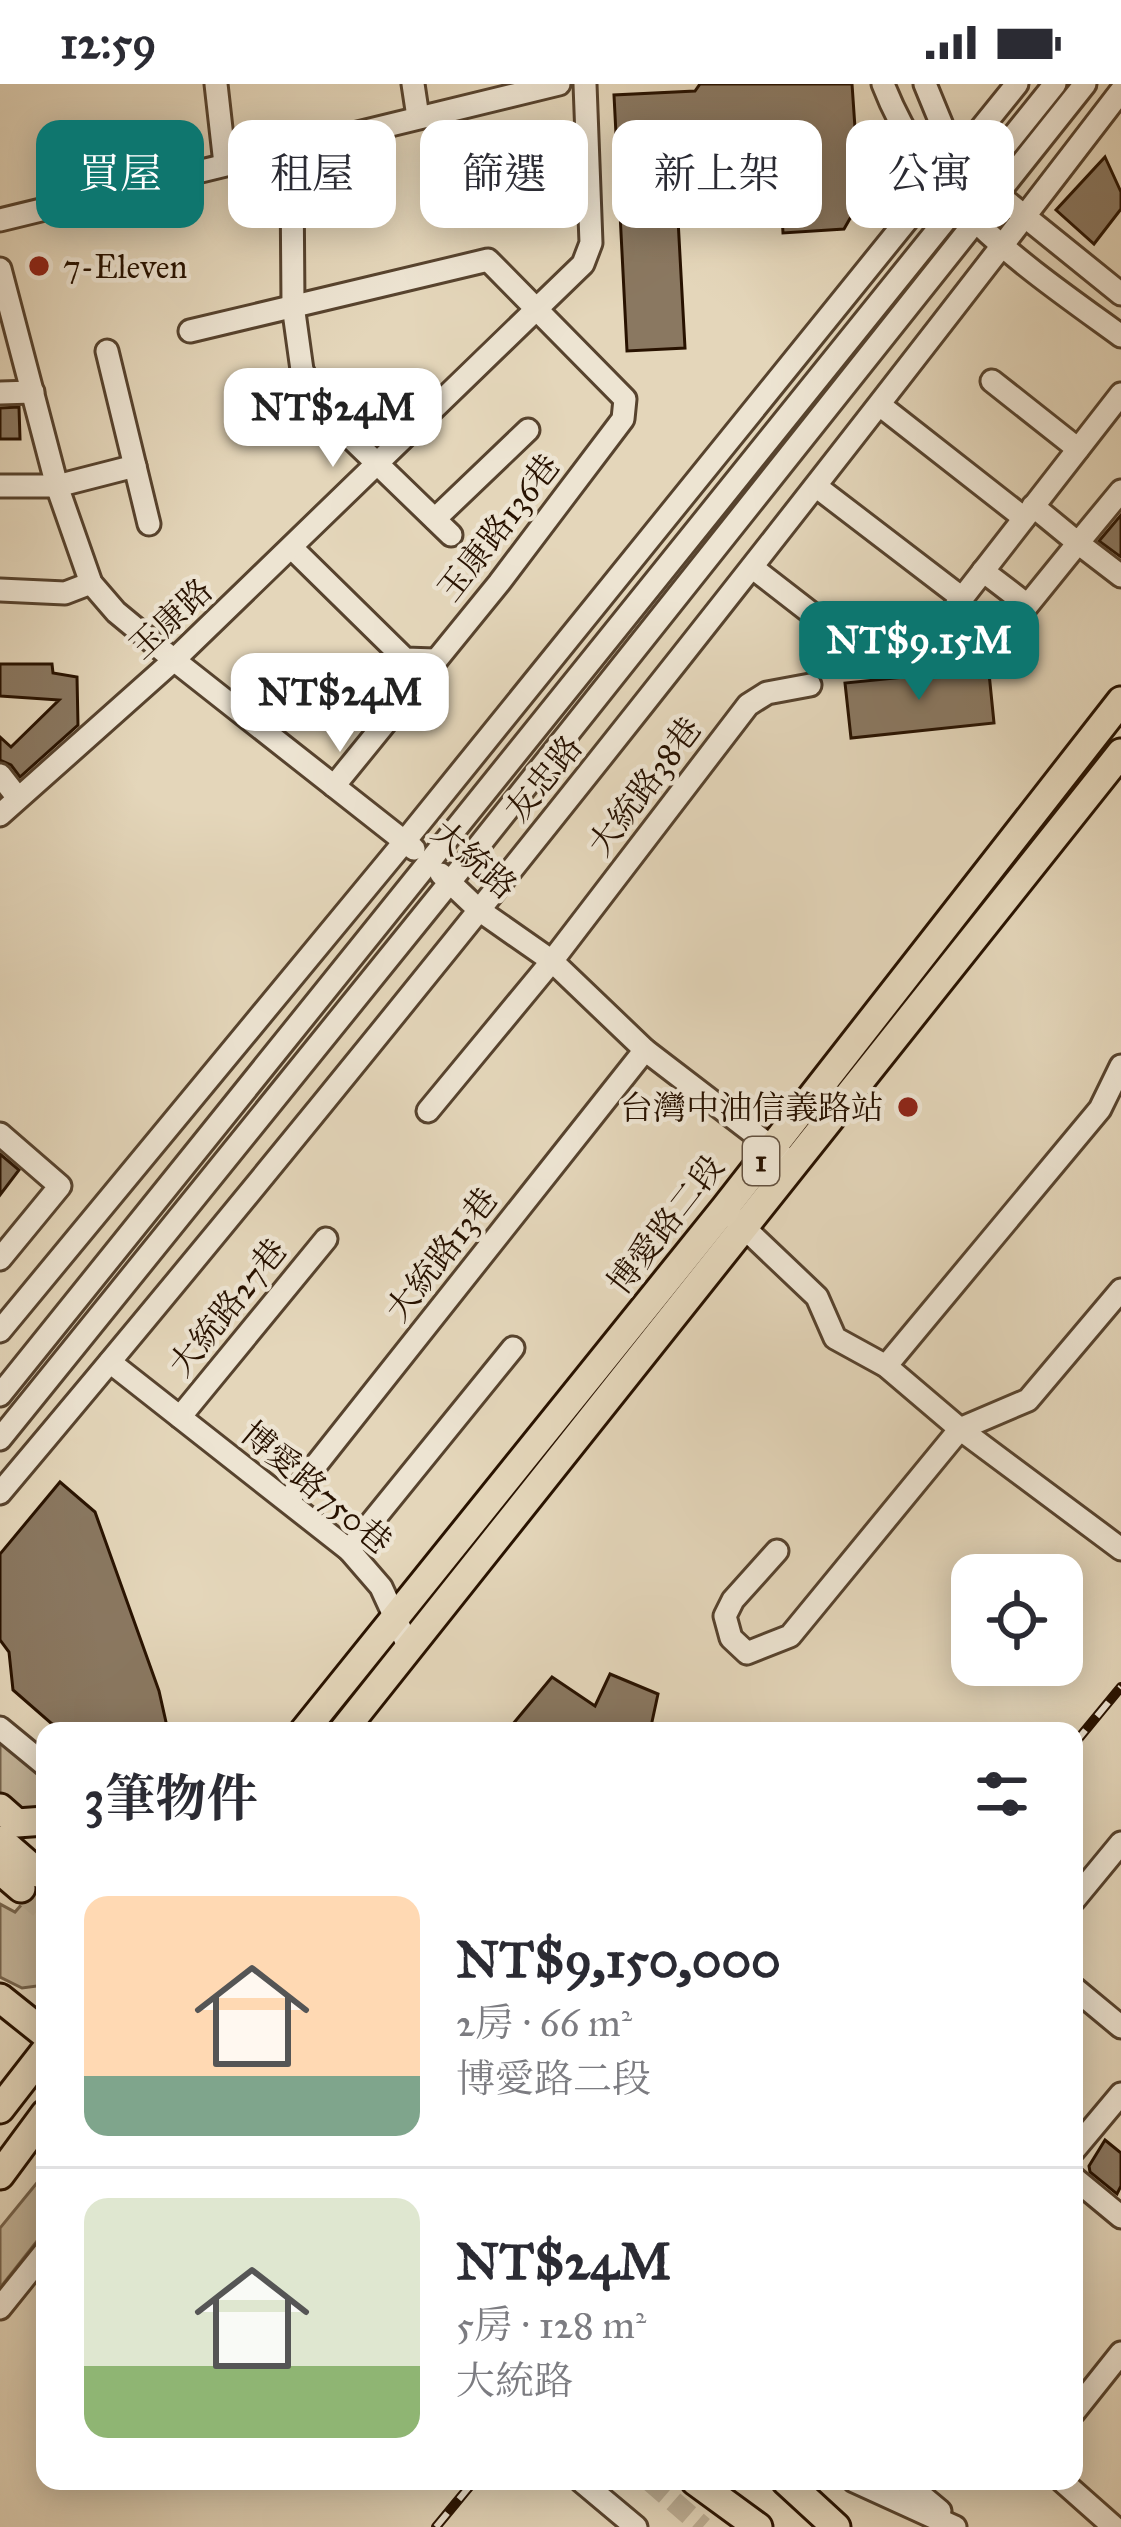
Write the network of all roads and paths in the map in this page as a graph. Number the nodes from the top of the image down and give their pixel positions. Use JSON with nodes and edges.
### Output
{"nodes":[{"id":1,"x":216,"y":84,"type":"edge"},
{"id":2,"x":413,"y":84,"type":"edge"},
{"id":3,"x":559,"y":84,"type":"edge"},
{"id":4,"x":585,"y":84,"type":"edge"},
{"id":5,"x":884,"y":84,"type":"edge"},
{"id":6,"x":926,"y":84,"type":"edge"},
{"id":7,"x":1017,"y":84,"type":"edge"},
{"id":8,"x":1055,"y":84,"type":"edge"},
{"id":9,"x":1085,"y":84,"type":"edge"},
{"id":10,"x":1121,"y":91,"type":"edge"},
{"id":11,"x":418,"y":117,"type":"junction"},
{"id":12,"x":897,"y":120,"type":"edge"},
{"id":13,"x":940,"y":120,"type":"edge"},
{"id":14,"x":987,"y":120,"type":"edge"},
{"id":15,"x":396,"y":122,"type":"edge"},
{"id":16,"x":1014,"y":134,"type":"edge"},
{"id":17,"x":228,"y":163,"type":"edge"},
{"id":18,"x":225,"y":164,"type":"junction"},
{"id":19,"x":1014,"y":174,"type":"edge"},
{"id":20,"x":1014,"y":209,"type":"edge"},
{"id":21,"x":1024,"y":218,"type":"junction"},
{"id":22,"x":0,"y":220,"type":"edge"},
{"id":23,"x":292,"y":228,"type":"edge"},
{"id":24,"x":897,"y":228,"type":"edge"},
{"id":25,"x":938,"y":228,"type":"edge"},
{"id":26,"x":970,"y":228,"type":"edge"},
{"id":27,"x":981,"y":228,"type":"edge"},
{"id":28,"x":1002,"y":249,"type":"junction"},
{"id":29,"x":0,"y":269,"type":"edge"},
{"id":30,"x":1121,"y":294,"type":"edge"},
{"id":31,"x":293,"y":305,"type":"junction"},
{"id":32,"x":538,"y":310,"type":"junction"},
{"id":33,"x":190,"y":331,"type":"dead end"},
{"id":34,"x":1121,"y":336,"type":"edge"},
{"id":35,"x":107,"y":351,"type":"dead end"},
{"id":36,"x":992,"y":381,"type":"dead end"},
{"id":37,"x":33,"y":392,"type":"junction"},
{"id":38,"x":0,"y":393,"type":"edge"},
{"id":39,"x":1121,"y":394,"type":"edge"},
{"id":40,"x":881,"y":406,"type":"junction"},
{"id":41,"x":528,"y":430,"type":"dead end"},
{"id":42,"x":1078,"y":449,"type":"junction"},
{"id":43,"x":380,"y":464,"type":"junction"},
{"id":44,"x":135,"y":466,"type":"junction"},
{"id":45,"x":0,"y":486,"type":"edge"},
{"id":46,"x":57,"y":486,"type":"junction"},
{"id":47,"x":817,"y":487,"type":"junction"},
{"id":48,"x":1121,"y":491,"type":"edge"},
{"id":49,"x":1029,"y":512,"type":"junction"},
{"id":50,"x":149,"y":524,"type":"dead end"},
{"id":51,"x":1078,"y":543,"type":"junction"},
{"id":52,"x":292,"y":548,"type":"junction"},
{"id":53,"x":753,"y":568,"type":"junction"},
{"id":54,"x":983,"y":571,"type":"junction"},
{"id":55,"x":1121,"y":576,"type":"edge"},
{"id":56,"x":91,"y":583,"type":"junction"},
{"id":57,"x":0,"y":590,"type":"edge"},
{"id":58,"x":962,"y":598,"type":"junction"},
{"id":59,"x":1026,"y":604,"type":"junction"},
{"id":60,"x":984,"y":658,"type":"dead end"},
{"id":61,"x":174,"y":660,"type":"junction"},
{"id":62,"x":435,"y":660,"type":"junction"},
{"id":63,"x":810,"y":685,"type":"dead end"},
{"id":64,"x":1121,"y":701,"type":"edge"},
{"id":65,"x":1121,"y":753,"type":"edge"},
{"id":66,"x":0,"y":775,"type":"edge"},
{"id":67,"x":334,"y":786,"type":"junction"},
{"id":68,"x":18,"y":798,"type":"junction"},
{"id":69,"x":0,"y":815,"type":"edge"},
{"id":70,"x":405,"y":841,"type":"junction"},
{"id":71,"x":430,"y":863,"type":"junction"},
{"id":72,"x":450,"y":883,"type":"junction"},
{"id":73,"x":478,"y":910,"type":"junction"},
{"id":74,"x":552,"y":961,"type":"junction"},
{"id":75,"x":645,"y":1050,"type":"junction"},
{"id":76,"x":1121,"y":1066,"type":"edge"},
{"id":77,"x":428,"y":1111,"type":"dead end"},
{"id":78,"x":0,"y":1134,"type":"edge"},
{"id":79,"x":782,"y":1155,"type":"junction"},
{"id":80,"x":734,"y":1218,"type":"junction"},
{"id":81,"x":326,"y":1238,"type":"dead end"},
{"id":82,"x":0,"y":1259,"type":"edge"},
{"id":83,"x":1121,"y":1290,"type":"edge"},
{"id":84,"x":0,"y":1331,"type":"edge"},
{"id":85,"x":513,"y":1348,"type":"dead end"},
{"id":86,"x":110,"y":1361,"type":"junction"},
{"id":87,"x":886,"y":1366,"type":"junction"},
{"id":88,"x":0,"y":1395,"type":"edge"},
{"id":89,"x":180,"y":1417,"type":"junction"},
{"id":90,"x":960,"y":1429,"type":"junction"},
{"id":91,"x":0,"y":1438,"type":"edge"},
{"id":92,"x":0,"y":1492,"type":"edge"},
{"id":93,"x":289,"y":1499,"type":"junction"},
{"id":94,"x":1121,"y":1549,"type":"edge"},
{"id":95,"x":349,"y":1550,"type":"junction"},
{"id":96,"x":777,"y":1551,"type":"dead end"},
{"id":97,"x":396,"y":1619,"type":"junction"},
{"id":98,"x":410,"y":1650,"type":"junction"},
{"id":99,"x":311,"y":1722,"type":"edge"},
{"id":100,"x":350,"y":1722,"type":"edge"},
{"id":101,"x":0,"y":1728,"type":"edge"},
{"id":102,"x":36,"y":1758,"type":"edge"},
{"id":103,"x":16,"y":1823,"type":"edge"},
{"id":104,"x":1121,"y":1843,"type":"edge"},
{"id":105,"x":20,"y":1877,"type":"edge"},
{"id":106,"x":1083,"y":1889,"type":"edge"},
{"id":107,"x":1083,"y":1995,"type":"edge"},
{"id":108,"x":1,"y":2000,"type":"edge"},
{"id":109,"x":36,"y":2027,"type":"edge"},
{"id":110,"x":1121,"y":2027,"type":"edge"},
{"id":111,"x":36,"y":2063,"type":"edge"},
{"id":112,"x":1121,"y":2094,"type":"edge"},
{"id":113,"x":0,"y":2109,"type":"edge"},
{"id":114,"x":36,"y":2126,"type":"edge"},
{"id":115,"x":1083,"y":2139,"type":"edge"},
{"id":116,"x":0,"y":2175,"type":"edge"},
{"id":117,"x":1083,"y":2185,"type":"edge"},
{"id":118,"x":1121,"y":2217,"type":"edge"},
{"id":119,"x":36,"y":2263,"type":"edge"},
{"id":120,"x":0,"y":2308,"type":"edge"},
{"id":121,"x":1121,"y":2354,"type":"edge"},
{"id":122,"x":1083,"y":2401,"type":"edge"},
{"id":123,"x":592,"y":2490,"type":"edge"},
{"id":124,"x":707,"y":2490,"type":"edge"},
{"id":125,"x":737,"y":2490,"type":"edge"},
{"id":126,"x":780,"y":2490,"type":"edge"},
{"id":127,"x":795,"y":2490,"type":"edge"},
{"id":128,"x":874,"y":2490,"type":"edge"},
{"id":129,"x":914,"y":2490,"type":"edge"},
{"id":130,"x":1072,"y":2490,"type":"edge"},
{"id":131,"x":825,"y":2518,"type":"edge"},
{"id":132,"x":636,"y":2527,"type":"edge"},
{"id":133,"x":758,"y":2527,"type":"edge"},
{"id":134,"x":779,"y":2527,"type":"edge"},
{"id":135,"x":957,"y":2527,"type":"edge"},
{"id":136,"x":1114,"y":2527,"type":"edge"}],
"edges":[{"from":1,"to":18,"type":"street"},
{"from":2,"to":11,"type":"street"},
{"from":3,"to":11,"type":"street"},
{"from":4,"to":32,"type":"street","name":"玉康路"},
{"from":5,"to":12,"type":"street"},
{"from":6,"to":13,"type":"street"},
{"from":7,"to":14,"type":"street","name":"友忠路"},
{"from":8,"to":16,"type":"street","name":"友忠路"},
{"from":9,"to":19,"type":"street","name":"友忠路"},
{"from":10,"to":21,"type":"street","name":"友忠路"},
{"from":11,"to":15,"type":"street"},
{"from":17,"to":18,"type":"street"},
{"from":18,"to":22,"type":"street"},
{"from":20,"to":21,"type":"street"},
{"from":21,"to":28,"type":"street","name":"友忠路"},
{"from":21,"to":30,"type":"street"},
{"from":23,"to":31,"type":"street"},
{"from":24,"to":70,"type":"street","name":"友忠路"},
{"from":25,"to":71,"type":"street","name":"友忠路"},
{"from":26,"to":72,"type":"street","name":"友忠路"},
{"from":27,"to":28,"type":"street"},
{"from":28,"to":34,"type":"street"},
{"from":28,"to":40,"type":"street","name":"友忠路"},
{"from":29,"to":37,"type":"street","name":"大統路"},
{"from":31,"to":32,"type":"street"},
{"from":31,"to":33,"type":"street"},
{"from":31,"to":43,"type":"street"},
{"from":32,"to":43,"type":"street","name":"玉康路"},
{"from":32,"to":62,"type":"street","name":"玉康路136巷"},
{"from":35,"to":44,"type":"street"},
{"from":36,"to":42,"type":"street"},
{"from":37,"to":38,"type":"street"},
{"from":37,"to":46,"type":"street","name":"大統路"},
{"from":39,"to":42,"type":"street"},
{"from":40,"to":47,"type":"street","name":"友忠路"},
{"from":40,"to":49,"type":"street"},
{"from":41,"to":43,"type":"street"},
{"from":42,"to":49,"type":"street"},
{"from":43,"to":52,"type":"street","name":"玉康路"},
{"from":44,"to":46,"type":"street"},
{"from":44,"to":50,"type":"street"},
{"from":45,"to":46,"type":"street"},
{"from":46,"to":56,"type":"street","name":"大統路"},
{"from":47,"to":53,"type":"street","name":"友忠路"},
{"from":47,"to":58,"type":"street"},
{"from":48,"to":51,"type":"street"},
{"from":49,"to":51,"type":"street"},
{"from":49,"to":54,"type":"street"},
{"from":51,"to":55,"type":"street"},
{"from":51,"to":59,"type":"street"},
{"from":52,"to":61,"type":"street","name":"玉康路"},
{"from":52,"to":62,"type":"street"},
{"from":53,"to":58,"type":"street"},
{"from":53,"to":73,"type":"street","name":"友忠路"},
{"from":54,"to":58,"type":"street"},
{"from":54,"to":59,"type":"street"},
{"from":56,"to":57,"type":"street"},
{"from":56,"to":61,"type":"street","name":"大統路"},
{"from":59,"to":60,"type":"street"},
{"from":61,"to":67,"type":"street","name":"大統路"},
{"from":61,"to":68,"type":"street","name":"玉康路"},
{"from":62,"to":67,"type":"street","name":"玉康路136巷"},
{"from":63,"to":74,"type":"street","name":"大統路38巷"},
{"from":64,"to":79,"type":"main road","name":"博愛路二段","number":"1"},
{"from":65,"to":79,"type":"main road","name":"博愛路二段","number":"1"},
{"from":66,"to":68,"type":"street"},
{"from":67,"to":70,"type":"street","name":"大統路"},
{"from":68,"to":69,"type":"street","name":"玉康路"},
{"from":70,"to":71,"type":"street","name":"大統路"},
{"from":70,"to":84,"type":"street","name":"友忠路"},
{"from":71,"to":72,"type":"street","name":"大統路"},
{"from":71,"to":88,"type":"street","name":"友忠路"},
{"from":72,"to":73,"type":"street","name":"大統路"},
{"from":72,"to":91,"type":"street","name":"友忠路"},
{"from":73,"to":74,"type":"street","name":"大統路"},
{"from":73,"to":86,"type":"street","name":"友忠路"},
{"from":74,"to":75,"type":"street","name":"大統路"},
{"from":74,"to":77,"type":"street"},
{"from":75,"to":79,"type":"street","name":"大統路"},
{"from":75,"to":93,"type":"street","name":"大統路13巷"},
{"from":76,"to":87,"type":"street"},
{"from":78,"to":82,"type":"street"},
{"from":79,"to":80,"type":"main road","name":"博愛路二段","number":"1"},
{"from":80,"to":87,"type":"street"},
{"from":80,"to":97,"type":"main road","name":"博愛路二段","number":"1"},
{"from":80,"to":98,"type":"main road","name":"博愛路二段","number":"1"},
{"from":81,"to":89,"type":"street","name":"大統路27巷"},
{"from":83,"to":90,"type":"street"},
{"from":85,"to":95,"type":"street"},
{"from":86,"to":89,"type":"street","name":"博愛路750巷"},
{"from":86,"to":92,"type":"street","name":"友忠路"},
{"from":87,"to":90,"type":"street"},
{"from":89,"to":93,"type":"street","name":"博愛路750巷"},
{"from":90,"to":94,"type":"street"},
{"from":90,"to":96,"type":"street"},
{"from":93,"to":95,"type":"street","name":"博愛路750巷"},
{"from":95,"to":97,"type":"street","name":"博愛路750巷"},
{"from":97,"to":98,"type":"street","name":"博愛路750巷"},
{"from":97,"to":99,"type":"main road","name":"博愛路二段","number":"1"},
{"from":98,"to":100,"type":"main road","name":"博愛路二段","number":"1"},
{"from":101,"to":102,"type":"street"},
{"from":103,"to":105,"type":"main road"},
{"from":104,"to":106,"type":"street"},
{"from":107,"to":110,"type":"street"},
{"from":108,"to":109,"type":"main road"},
{"from":111,"to":113,"type":"main road"},
{"from":112,"to":115,"type":"street"},
{"from":114,"to":116,"type":"main road"},
{"from":117,"to":118,"type":"street"},
{"from":119,"to":120,"type":"street"},
{"from":121,"to":122,"type":"street"},
{"from":123,"to":132,"type":"street"},
{"from":124,"to":133,"type":"main road"},
{"from":125,"to":134,"type":"main road"},
{"from":126,"to":131,"type":"main road"},
{"from":127,"to":131,"type":"main road"},
{"from":128,"to":135,"type":"street"},
{"from":129,"to":135,"type":"street"},
{"from":130,"to":136,"type":"street"}]}
